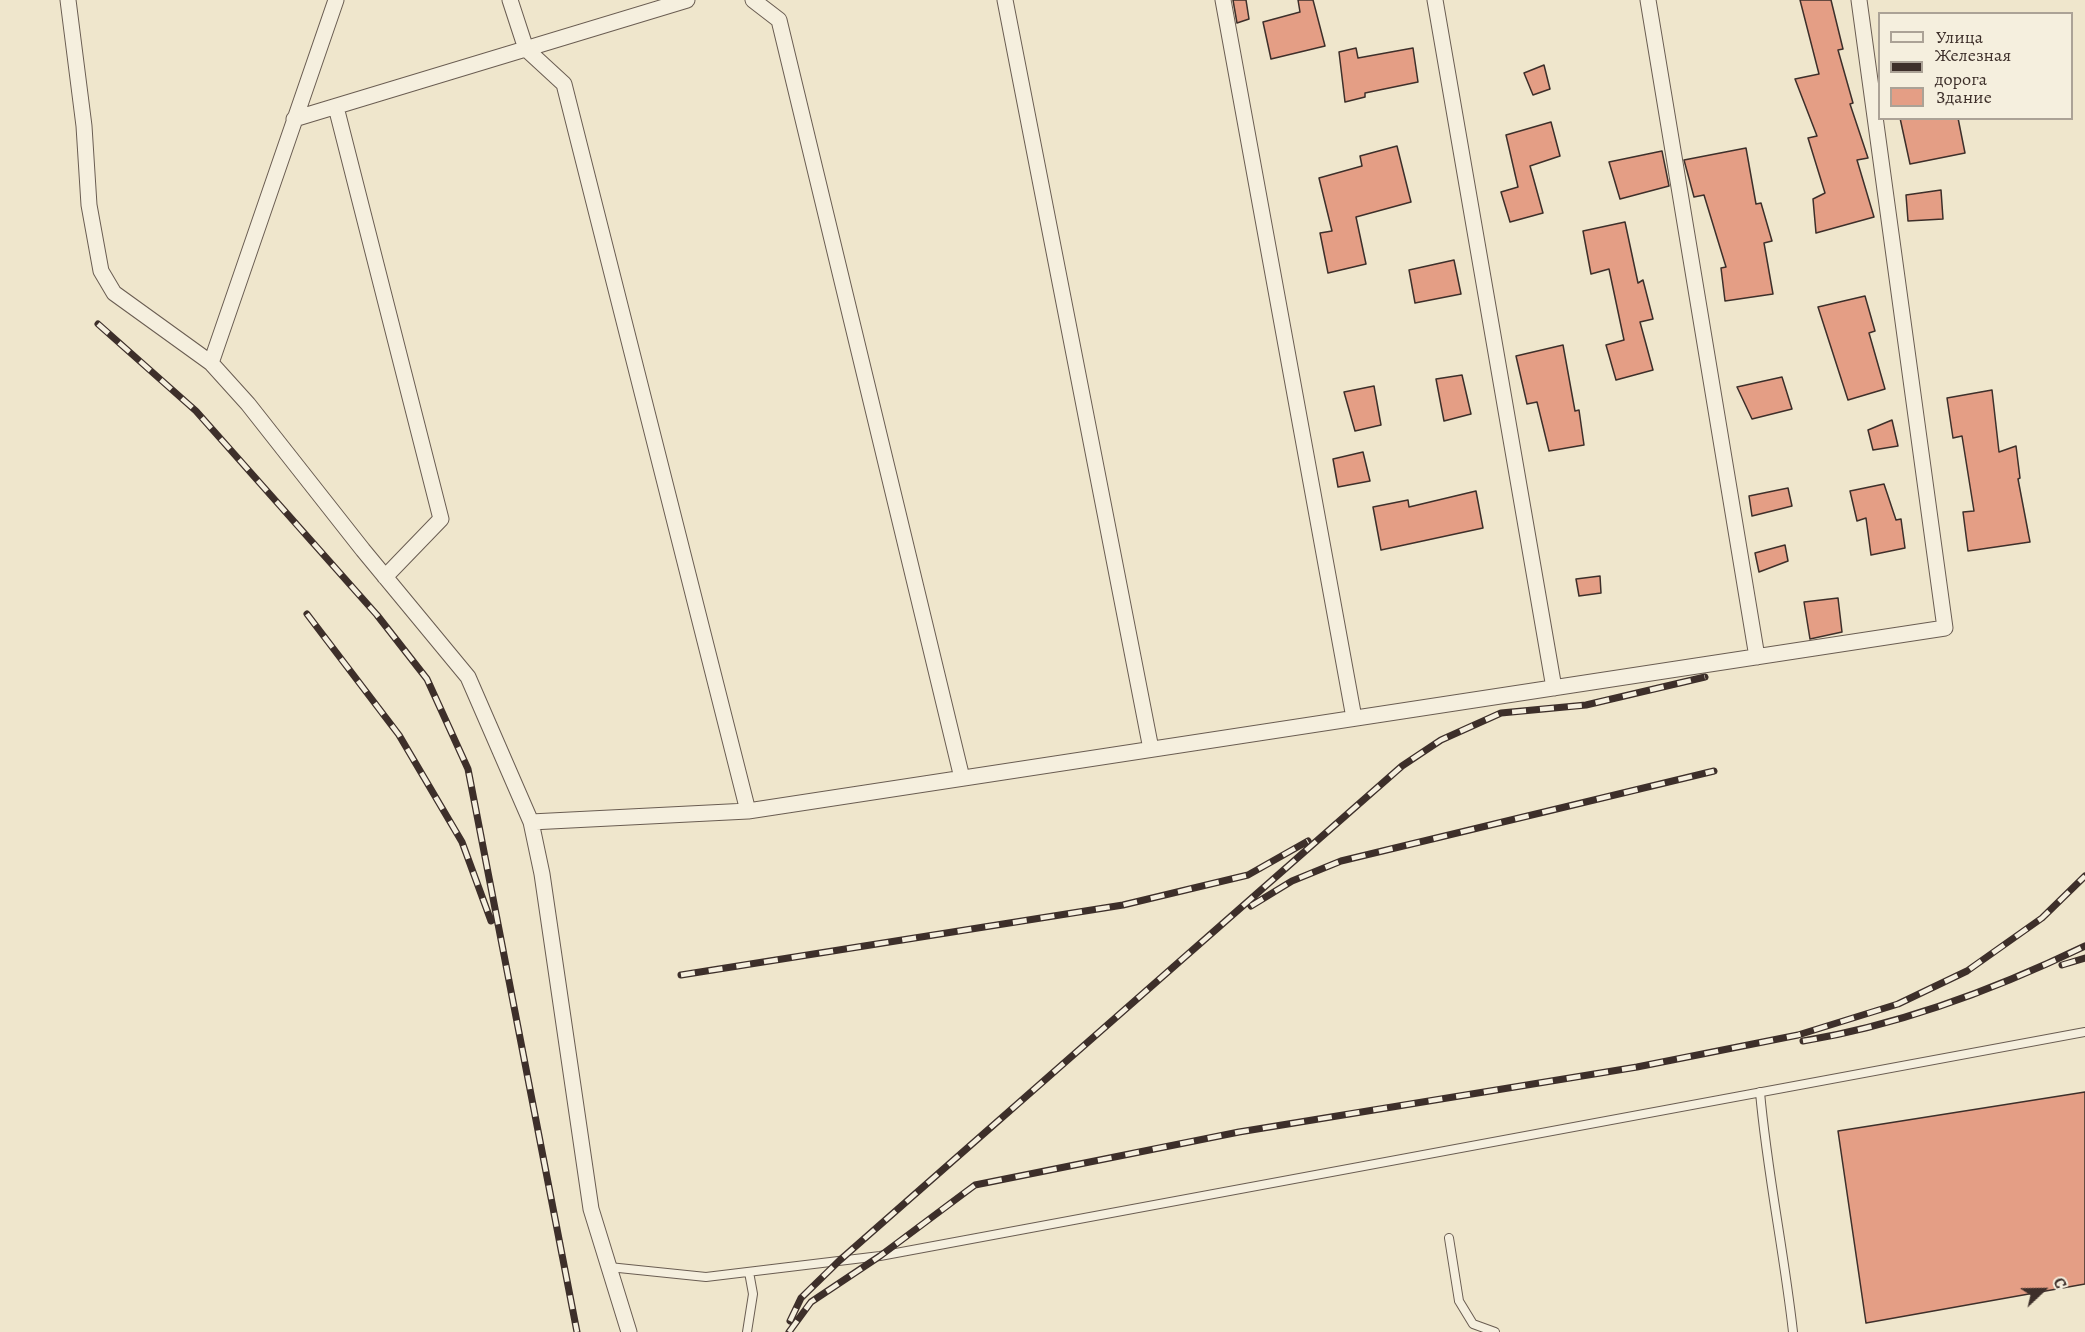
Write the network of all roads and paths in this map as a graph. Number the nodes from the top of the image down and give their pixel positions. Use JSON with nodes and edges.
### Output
{"nodes":[{"id":1,"x":68,"y":0,"type":"edge"},
{"id":2,"x":336,"y":0,"type":"edge"},
{"id":3,"x":510,"y":0,"type":"edge"},
{"id":4,"x":687,"y":0,"type":"edge"},
{"id":5,"x":753,"y":0,"type":"edge"},
{"id":6,"x":1005,"y":0,"type":"edge"},
{"id":7,"x":1223,"y":0,"type":"edge"},
{"id":8,"x":1435,"y":0,"type":"edge"},
{"id":9,"x":1648,"y":0,"type":"edge"},
{"id":10,"x":1859,"y":0,"type":"edge"},
{"id":11,"x":526,"y":49,"type":"junction"},
{"id":12,"x":336,"y":107,"type":"junction"},
{"id":13,"x":294,"y":119,"type":"junction"},
{"id":14,"x":211,"y":363,"type":"junction"},
{"id":15,"x":385,"y":577,"type":"junction"},
{"id":16,"x":1757,"y":657,"type":"junction"},
{"id":17,"x":1554,"y":688,"type":"junction"},
{"id":18,"x":1354,"y":718,"type":"junction"},
{"id":19,"x":1151,"y":749,"type":"junction"},
{"id":20,"x":962,"y":778,"type":"junction"},
{"id":21,"x":748,"y":811,"type":"junction"},
{"id":22,"x":531,"y":822,"type":"junction"},
{"id":23,"x":2085,"y":1032,"type":"edge"},
{"id":24,"x":1760,"y":1092,"type":"junction"},
{"id":25,"x":1449,"y":1238,"type":"dead end"},
{"id":26,"x":608,"y":1267,"type":"junction"},
{"id":27,"x":749,"y":1272,"type":"junction"},
{"id":28,"x":629,"y":1332,"type":"edge"},
{"id":29,"x":747,"y":1332,"type":"edge"},
{"id":30,"x":1495,"y":1332,"type":"edge"},
{"id":31,"x":1793,"y":1332,"type":"edge"}],
"edges":[{"from":1,"to":14,"type":"street"},
{"from":2,"to":13,"type":"street"},
{"from":3,"to":11,"type":"street"},
{"from":4,"to":11,"type":"street"},
{"from":5,"to":20,"type":"street"},
{"from":6,"to":19,"type":"street"},
{"from":7,"to":18,"type":"street"},
{"from":8,"to":17,"type":"street"},
{"from":9,"to":16,"type":"street"},
{"from":10,"to":16,"type":"street"},
{"from":11,"to":12,"type":"street"},
{"from":11,"to":21,"type":"street"},
{"from":12,"to":13,"type":"street"},
{"from":12,"to":15,"type":"street"},
{"from":13,"to":14,"type":"street"},
{"from":14,"to":15,"type":"street"},
{"from":15,"to":22,"type":"street"},
{"from":16,"to":17,"type":"street"},
{"from":17,"to":18,"type":"street"},
{"from":18,"to":19,"type":"street"},
{"from":19,"to":20,"type":"street"},
{"from":20,"to":21,"type":"street"},
{"from":21,"to":22,"type":"street"},
{"from":22,"to":26,"type":"street"},
{"from":23,"to":24,"type":"lane"},
{"from":24,"to":27,"type":"lane"},
{"from":24,"to":31,"type":"lane"},
{"from":25,"to":30,"type":"lane"},
{"from":26,"to":27,"type":"lane"},
{"from":26,"to":28,"type":"street"},
{"from":27,"to":29,"type":"lane"}]}
